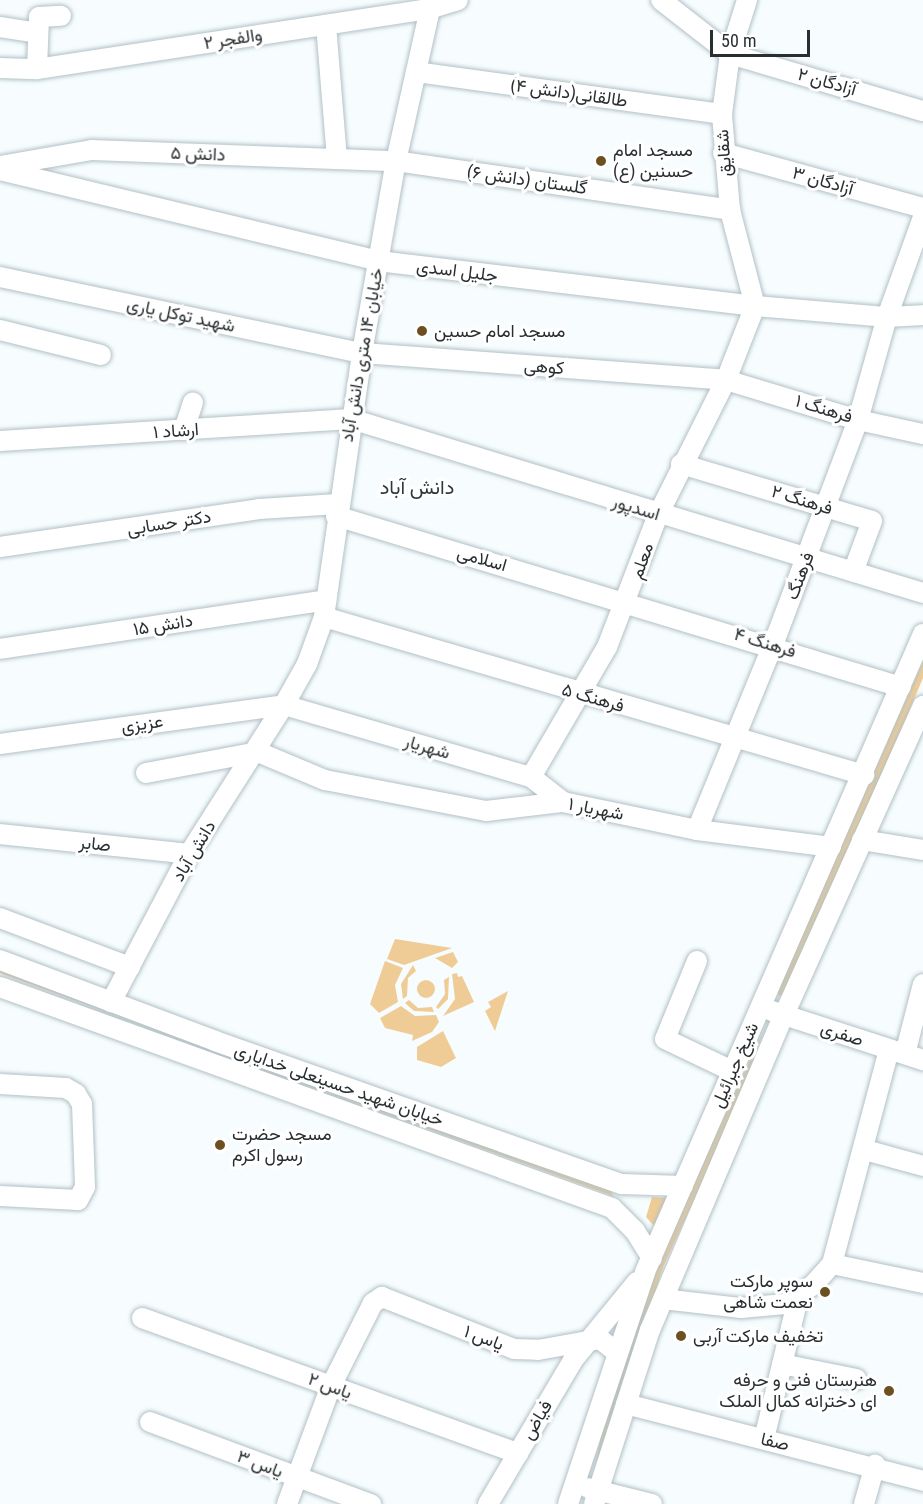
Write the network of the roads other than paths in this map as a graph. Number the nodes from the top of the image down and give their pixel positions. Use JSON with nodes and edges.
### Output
{"nodes":[{"id":1,"x":458,"y":0,"type":"edge"},
{"id":2,"x":661,"y":0,"type":"edge"},
{"id":3,"x":747,"y":0,"type":"edge"},
{"id":4,"x":431,"y":5,"type":"edge"},
{"id":5,"x":60,"y":16,"type":"dead end"},
{"id":6,"x":326,"y":25,"type":"junction"},
{"id":7,"x":0,"y":27,"type":"edge"},
{"id":8,"x":38,"y":33,"type":"junction"},
{"id":9,"x":730,"y":54,"type":"junction"},
{"id":10,"x":0,"y":68,"type":"edge"},
{"id":11,"x":37,"y":69,"type":"junction"},
{"id":12,"x":417,"y":72,"type":"junction"},
{"id":13,"x":923,"y":111,"type":"edge"},
{"id":14,"x":722,"y":114,"type":"junction"},
{"id":15,"x":723,"y":153,"type":"junction"},
{"id":16,"x":337,"y":159,"type":"junction"},
{"id":17,"x":396,"y":161,"type":"junction"},
{"id":18,"x":0,"y":168,"type":"edge"},
{"id":19,"x":923,"y":208,"type":"edge"},
{"id":20,"x":730,"y":210,"type":"junction"},
{"id":21,"x":923,"y":217,"type":"edge"},
{"id":22,"x":378,"y":261,"type":"junction"},
{"id":23,"x":0,"y":277,"type":"edge"},
{"id":24,"x":755,"y":306,"type":"junction"},
{"id":25,"x":923,"y":315,"type":"edge"},
{"id":26,"x":887,"y":317,"type":"junction"},
{"id":27,"x":0,"y":330,"type":"edge"},
{"id":28,"x":362,"y":353,"type":"junction"},
{"id":29,"x":101,"y":355,"type":"dead end"},
{"id":30,"x":726,"y":380,"type":"junction"},
{"id":31,"x":193,"y":402,"type":"dead end"},
{"id":32,"x":351,"y":419,"type":"junction"},
{"id":33,"x":858,"y":420,"type":"junction"},
{"id":34,"x":184,"y":430,"type":"junction"},
{"id":35,"x":923,"y":434,"type":"edge"},
{"id":36,"x":0,"y":441,"type":"edge"},
{"id":37,"x":681,"y":464,"type":"junction"},
{"id":38,"x":825,"y":507,"type":"junction"},
{"id":39,"x":337,"y":510,"type":"junction"},
{"id":40,"x":658,"y":515,"type":"junction"},
{"id":41,"x":0,"y":547,"type":"edge"},
{"id":42,"x":807,"y":558,"type":"junction"},
{"id":43,"x":853,"y":572,"type":"junction"},
{"id":44,"x":923,"y":593,"type":"edge"},
{"id":45,"x":627,"y":601,"type":"junction"},
{"id":46,"x":325,"y":608,"type":"junction"},
{"id":47,"x":923,"y":634,"type":"edge"},
{"id":48,"x":773,"y":645,"type":"junction"},
{"id":49,"x":0,"y":649,"type":"edge"},
{"id":50,"x":901,"y":687,"type":"junction"},
{"id":51,"x":578,"y":694,"type":"junction"},
{"id":52,"x":284,"y":705,"type":"junction"},
{"id":53,"x":923,"y":706,"type":"edge"},
{"id":54,"x":734,"y":739,"type":"junction"},
{"id":55,"x":916,"y":741,"type":"edge"},
{"id":56,"x":0,"y":744,"type":"edge"},
{"id":57,"x":258,"y":752,"type":"junction"},
{"id":58,"x":146,"y":773,"type":"dead end"},
{"id":59,"x":864,"y":775,"type":"junction"},
{"id":60,"x":531,"y":777,"type":"junction"},
{"id":61,"x":563,"y":802,"type":"junction"},
{"id":62,"x":697,"y":830,"type":"junction"},
{"id":63,"x":0,"y":834,"type":"edge"},
{"id":64,"x":862,"y":840,"type":"junction"},
{"id":65,"x":831,"y":848,"type":"junction"},
{"id":66,"x":923,"y":850,"type":"edge"},
{"id":67,"x":189,"y":854,"type":"junction"},
{"id":68,"x":0,"y":918,"type":"edge"},
{"id":69,"x":0,"y":960,"type":"edge"},
{"id":70,"x":697,"y":961,"type":"dead end"},
{"id":71,"x":130,"y":967,"type":"junction"},
{"id":72,"x":923,"y":984,"type":"edge"},
{"id":73,"x":0,"y":987,"type":"edge"},
{"id":74,"x":111,"y":1002,"type":"junction"},
{"id":75,"x":761,"y":1006,"type":"junction"},
{"id":76,"x":784,"y":1015,"type":"junction"},
{"id":77,"x":906,"y":1055,"type":"edge"},
{"id":78,"x":732,"y":1071,"type":"junction"},
{"id":79,"x":0,"y":1084,"type":"edge"},
{"id":80,"x":865,"y":1150,"type":"junction"},
{"id":81,"x":923,"y":1166,"type":"edge"},
{"id":82,"x":622,"y":1184,"type":"junction"},
{"id":83,"x":683,"y":1186,"type":"junction"},
{"id":84,"x":0,"y":1196,"type":"edge"},
{"id":85,"x":612,"y":1208,"type":"junction"},
{"id":86,"x":832,"y":1264,"type":"junction"},
{"id":87,"x":648,"y":1265,"type":"junction"},
{"id":88,"x":923,"y":1283,"type":"edge"},
{"id":89,"x":799,"y":1294,"type":"junction"},
{"id":90,"x":663,"y":1299,"type":"junction"},
{"id":91,"x":142,"y":1318,"type":"dead end"},
{"id":92,"x":590,"y":1340,"type":"junction"},
{"id":93,"x":617,"y":1353,"type":"junction"},
{"id":94,"x":782,"y":1364,"type":"junction"},
{"id":95,"x":856,"y":1379,"type":"dead end"},
{"id":96,"x":331,"y":1386,"type":"junction"},
{"id":97,"x":626,"y":1404,"type":"junction"},
{"id":98,"x":150,"y":1422,"type":"dead end"},
{"id":99,"x":764,"y":1439,"type":"junction"},
{"id":100,"x":518,"y":1453,"type":"junction"},
{"id":101,"x":875,"y":1465,"type":"junction"},
{"id":102,"x":298,"y":1478,"type":"junction"},
{"id":103,"x":923,"y":1480,"type":"edge"},
{"id":104,"x":575,"y":1483,"type":"junction"},
{"id":105,"x":597,"y":1498,"type":"edge"},
{"id":106,"x":287,"y":1504,"type":"edge"},
{"id":107,"x":371,"y":1504,"type":"edge"},
{"id":108,"x":488,"y":1504,"type":"edge"},
{"id":109,"x":567,"y":1504,"type":"edge"},
{"id":110,"x":652,"y":1504,"type":"edge"},
{"id":111,"x":864,"y":1504,"type":"edge"}],
"edges":[{"from":1,"to":4,"type":"street","name":"والفجر ۲"},
{"from":2,"to":9,"type":"street"},
{"from":3,"to":9,"type":"street","name":"شقایق"},
{"from":4,"to":6,"type":"street","name":"والفجر ۲"},
{"from":4,"to":12,"type":"street","name":"خیابان ۱۴ متری دانش آباد"},
{"from":5,"to":8,"type":"street"},
{"from":6,"to":11,"type":"street","name":"والفجر ۲"},
{"from":6,"to":16,"type":"street"},
{"from":7,"to":8,"type":"street"},
{"from":8,"to":11,"type":"street"},
{"from":9,"to":13,"type":"street","name":"آزادگان ۲"},
{"from":9,"to":14,"type":"street","name":"شقایق"},
{"from":10,"to":11,"type":"street","name":"والفجر ۲"},
{"from":12,"to":14,"type":"street","name":"طالقانی(دانش ۴)"},
{"from":12,"to":17,"type":"street","name":"خیابان ۱۴ متری دانش آباد"},
{"from":14,"to":15,"type":"street","name":"شقایق"},
{"from":15,"to":19,"type":"street","name":"آزادگان ۳"},
{"from":15,"to":20,"type":"street","name":"شقایق"},
{"from":16,"to":17,"type":"street","name":"دانش ۵"},
{"from":16,"to":18,"type":"street","name":"دانش ۵"},
{"from":17,"to":20,"type":"street","name":"گلستان (دانش ۶)"},
{"from":17,"to":22,"type":"street","name":"خیابان ۱۴ متری دانش آباد"},
{"from":18,"to":22,"type":"street","name":"جلیل اسدی"},
{"from":20,"to":24,"type":"street","name":"شقایق"},
{"from":21,"to":26,"type":"street","name":"فرهنگ"},
{"from":22,"to":24,"type":"street","name":"جلیل اسدی"},
{"from":22,"to":28,"type":"street","name":"خیابان ۱۴ متری دانش آباد"},
{"from":23,"to":28,"type":"street","name":"شهید توکل یاری"},
{"from":24,"to":26,"type":"street","name":"جلیل اسدی"},
{"from":24,"to":30,"type":"street","name":"معلم"},
{"from":25,"to":26,"type":"street","name":"جلیل اسدی"},
{"from":26,"to":33,"type":"street","name":"فرهنگ"},
{"from":27,"to":29,"type":"street"},
{"from":28,"to":30,"type":"street","name":"کوهی"},
{"from":28,"to":32,"type":"street","name":"خیابان ۱۴ متری دانش آباد"},
{"from":30,"to":33,"type":"street","name":"فرهنگ ۱"},
{"from":30,"to":37,"type":"street","name":"معلم"},
{"from":31,"to":34,"type":"street"},
{"from":32,"to":34,"type":"street","name":"ارشاد ۱"},
{"from":32,"to":39,"type":"street","name":"خیابان ۱۴ متری دانش آباد"},
{"from":32,"to":40,"type":"street","name":"اسدپور"},
{"from":33,"to":35,"type":"street","name":"فرهنگ ۱"},
{"from":33,"to":38,"type":"street","name":"فرهنگ"},
{"from":34,"to":36,"type":"street","name":"ارشاد ۱"},
{"from":37,"to":38,"type":"street","name":"فرهنگ ۲"},
{"from":37,"to":40,"type":"street","name":"معلم"},
{"from":38,"to":42,"type":"street","name":"فرهنگ"},
{"from":38,"to":43,"type":"street","name":"فرهنگ ۲"},
{"from":39,"to":41,"type":"street","name":"دکتر حسابی"},
{"from":39,"to":45,"type":"street","name":"اسلامی"},
{"from":39,"to":46,"type":"street","name":"خیابان ۱۴ متری دانش آباد"},
{"from":40,"to":42,"type":"street","name":"اسدپور"},
{"from":40,"to":45,"type":"street","name":"معلم"},
{"from":42,"to":43,"type":"street","name":"اسدپور"},
{"from":42,"to":48,"type":"street","name":"فرهنگ"},
{"from":43,"to":44,"type":"street","name":"اسدپور"},
{"from":45,"to":48,"type":"street","name":"فرهنگ ۴"},
{"from":45,"to":51,"type":"street","name":"معلم"},
{"from":46,"to":49,"type":"street","name":"دانش ۱۵"},
{"from":46,"to":51,"type":"street","name":"فرهنگ ۵"},
{"from":46,"to":52,"type":"street","name":"خیابان ۱۴ متری دانش آباد"},
{"from":47,"to":50,"type":"street","name":"شیخ جبرائیل"},
{"from":48,"to":50,"type":"street","name":"فرهنگ ۴"},
{"from":48,"to":54,"type":"street","name":"فرهنگ"},
{"from":50,"to":59,"type":"street","name":"شیخ جبرائیل"},
{"from":51,"to":54,"type":"street","name":"فرهنگ ۵"},
{"from":51,"to":60,"type":"street","name":"معلم"},
{"from":52,"to":56,"type":"street","name":"عزیزی"},
{"from":52,"to":57,"type":"street","name":"دانش آباد"},
{"from":52,"to":60,"type":"street","name":"شهریار"},
{"from":53,"to":55,"type":"street","name":"شیخ جبرائیل"},
{"from":54,"to":59,"type":"street","name":"فرهنگ ۵"},
{"from":54,"to":62,"type":"street","name":"فرهنگ"},
{"from":55,"to":64,"type":"street","name":"شیخ جبرائیل"},
{"from":57,"to":58,"type":"street"},
{"from":57,"to":61,"type":"street","name":"شهریار ۱"},
{"from":57,"to":67,"type":"street","name":"دانش آباد"},
{"from":59,"to":65,"type":"street","name":"شیخ جبرائیل"},
{"from":60,"to":61,"type":"street","name":"شهریار"},
{"from":61,"to":62,"type":"street","name":"شهریار ۱"},
{"from":62,"to":65,"type":"street","name":"شهریار ۱"},
{"from":63,"to":67,"type":"street","name":"صابر"},
{"from":64,"to":66,"type":"street"},
{"from":64,"to":76,"type":"street","name":"شیخ جبرائیل"},
{"from":65,"to":75,"type":"street","name":"شیخ جبرائیل"},
{"from":67,"to":71,"type":"street","name":"دانش آباد"},
{"from":68,"to":71,"type":"street"},
{"from":69,"to":74,"type":"street","name":"خیابان شهید حسینعلی خدایاری"},
{"from":70,"to":78,"type":"street"},
{"from":71,"to":74,"type":"street","name":"دانش آباد"},
{"from":72,"to":77,"type":"street"},
{"from":73,"to":85,"type":"street","name":"خیابان شهید حسینعلی خدایاری"},
{"from":74,"to":82,"type":"street","name":"خیابان شهید حسینعلی خدایاری"},
{"from":75,"to":76,"type":"street","name":"صفری"},
{"from":75,"to":78,"type":"street","name":"شیخ جبرائیل"},
{"from":76,"to":77,"type":"street","name":"صفری"},
{"from":76,"to":90,"type":"street","name":"شیخ جبرائیل"},
{"from":77,"to":80,"type":"street"},
{"from":78,"to":83,"type":"street","name":"شیخ جبرائیل"},
{"from":79,"to":84,"type":"street"},
{"from":80,"to":81,"type":"street"},
{"from":80,"to":86,"type":"street"},
{"from":82,"to":83,"type":"street","name":"خیابان شهید حسینعلی خدایاری"},
{"from":82,"to":85,"type":"street"},
{"from":83,"to":87,"type":"street","name":"شیخ جبرائیل"},
{"from":85,"to":87,"type":"street","name":"خیابان شهید حسینعلی خدایاری"},
{"from":86,"to":88,"type":"street"},
{"from":86,"to":89,"type":"street"},
{"from":87,"to":92,"type":"street","name":"فیاض"},
{"from":87,"to":93,"type":"street","name":"شیخ جبرائیل"},
{"from":89,"to":90,"type":"street"},
{"from":89,"to":94,"type":"street"},
{"from":90,"to":97,"type":"street","name":"شیخ جبرائیل"},
{"from":91,"to":96,"type":"street","name":"یاس ۲"},
{"from":92,"to":93,"type":"street"},
{"from":92,"to":96,"type":"street","name":"یاس ۱"},
{"from":92,"to":100,"type":"street","name":"فیاض"},
{"from":93,"to":104,"type":"street","name":"شیخ جبرائیل"},
{"from":94,"to":95,"type":"street"},
{"from":94,"to":99,"type":"street"},
{"from":96,"to":100,"type":"street","name":"یاس ۲"},
{"from":96,"to":102,"type":"street"},
{"from":97,"to":99,"type":"street","name":"صفا"},
{"from":97,"to":105,"type":"street","name":"شیخ جبرائیل"},
{"from":98,"to":102,"type":"street","name":"یاس ۳"},
{"from":99,"to":101,"type":"street","name":"صفا"},
{"from":100,"to":108,"type":"street","name":"فیاض"},
{"from":101,"to":103,"type":"street","name":"صفا"},
{"from":101,"to":111,"type":"street"},
{"from":102,"to":106,"type":"street"},
{"from":102,"to":107,"type":"street","name":"یاس ۳"},
{"from":104,"to":105,"type":"street"},
{"from":104,"to":109,"type":"street","name":"شیخ جبرائیل"},
{"from":105,"to":110,"type":"street"}]}
